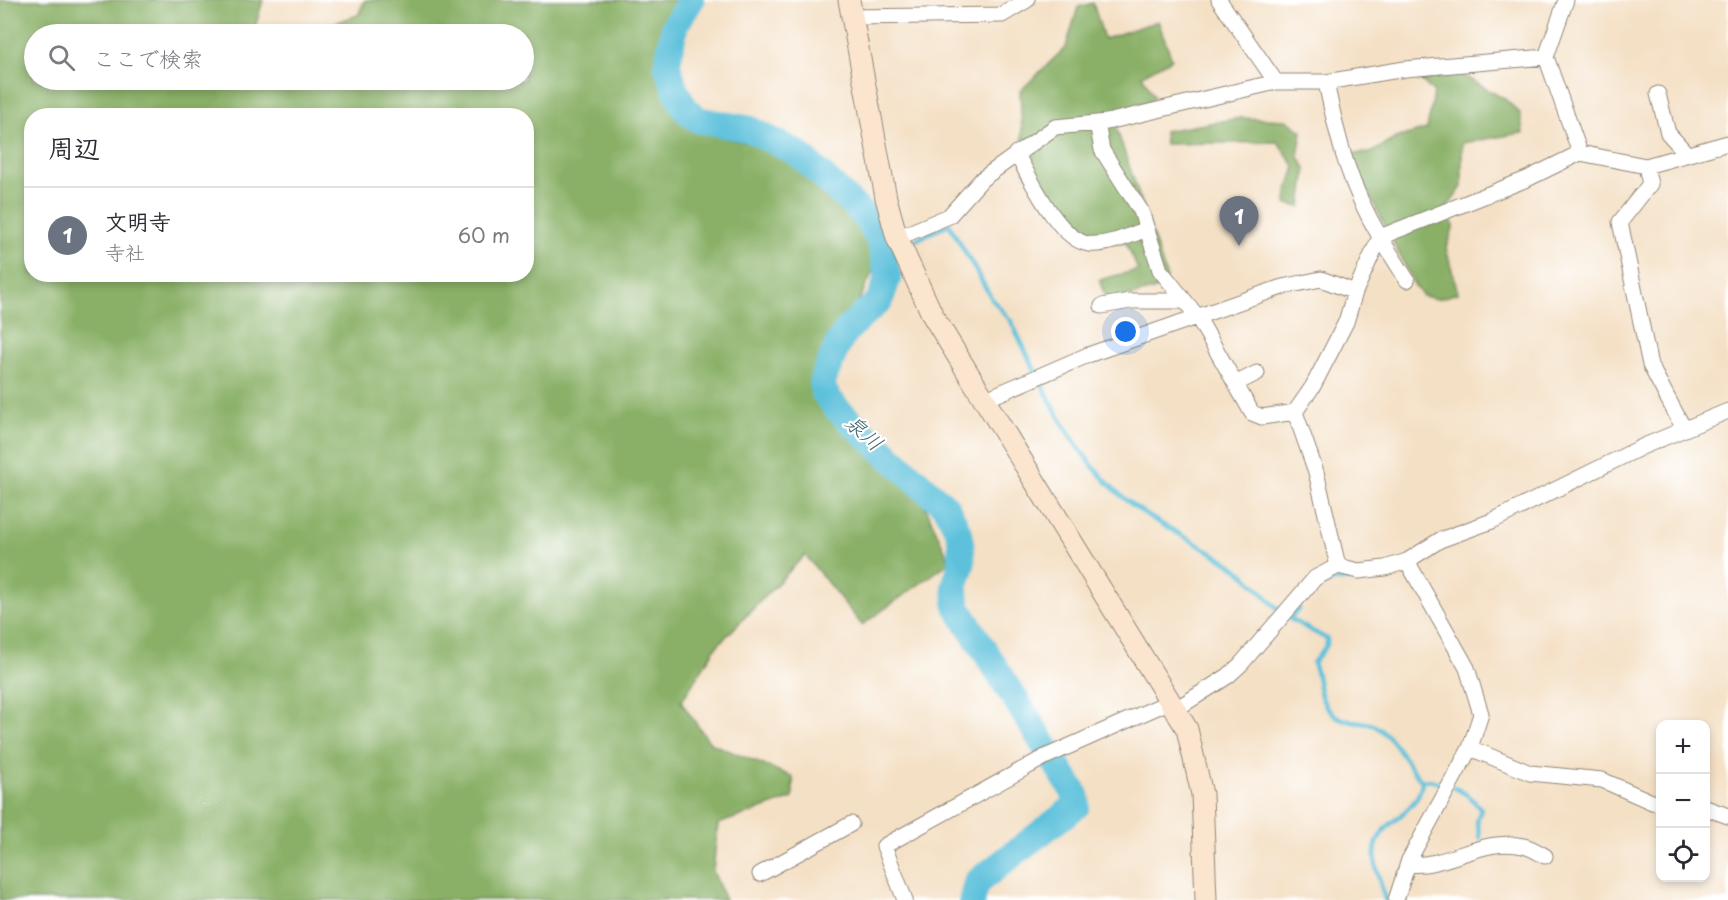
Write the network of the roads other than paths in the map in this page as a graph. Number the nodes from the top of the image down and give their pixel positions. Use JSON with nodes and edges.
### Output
{"nodes":[{"id":1,"x":1027,"y":0,"type":"edge"},
{"id":2,"x":1219,"y":0,"type":"edge"},
{"id":3,"x":1566,"y":0,"type":"edge"},
{"id":4,"x":850,"y":9,"type":"edge"},
{"id":5,"x":1546,"y":57,"type":"junction"},
{"id":6,"x":1276,"y":82,"type":"junction"},
{"id":7,"x":1326,"y":82,"type":"junction"},
{"id":8,"x":1658,"y":94,"type":"dead end"},
{"id":9,"x":1097,"y":123,"type":"junction"},
{"id":10,"x":1728,"y":143,"type":"edge"},
{"id":11,"x":1016,"y":153,"type":"junction"},
{"id":12,"x":1580,"y":153,"type":"junction"},
{"id":13,"x":1687,"y":154,"type":"junction"},
{"id":14,"x":1646,"y":166,"type":"junction"},
{"id":15,"x":1147,"y":229,"type":"junction"},
{"id":16,"x":1380,"y":237,"type":"junction"},
{"id":17,"x":897,"y":238,"type":"junction"},
{"id":18,"x":1407,"y":280,"type":"dead end"},
{"id":19,"x":1355,"y":291,"type":"junction"},
{"id":20,"x":1185,"y":301,"type":"junction"},
{"id":21,"x":1102,"y":306,"type":"dead end"},
{"id":22,"x":1197,"y":316,"type":"junction"},
{"id":23,"x":1257,"y":373,"type":"dead end"},
{"id":24,"x":1237,"y":382,"type":"junction"},
{"id":25,"x":984,"y":400,"type":"junction"},
{"id":26,"x":1728,"y":411,"type":"edge"},
{"id":27,"x":1295,"y":412,"type":"junction"},
{"id":28,"x":1684,"y":429,"type":"junction"},
{"id":29,"x":1407,"y":561,"type":"junction"},
{"id":30,"x":1338,"y":566,"type":"junction"},
{"id":31,"x":1174,"y":705,"type":"junction"},
{"id":32,"x":1470,"y":748,"type":"junction"},
{"id":33,"x":1656,"y":802,"type":"edge"},
{"id":34,"x":1710,"y":809,"type":"edge"},
{"id":35,"x":1728,"y":816,"type":"edge"},
{"id":36,"x":851,"y":824,"type":"dead end"},
{"id":37,"x":1545,"y":856,"type":"dead end"},
{"id":38,"x":1408,"y":864,"type":"junction"},
{"id":39,"x":760,"y":874,"type":"dead end"},
{"id":40,"x":905,"y":900,"type":"edge"},
{"id":41,"x":1206,"y":900,"type":"edge"},
{"id":42,"x":1396,"y":900,"type":"edge"}],
"edges":[{"from":1,"to":4,"type":"street"},
{"from":2,"to":6,"type":"street"},
{"from":3,"to":5,"type":"street"},
{"from":4,"to":17,"type":"street"},
{"from":5,"to":7,"type":"street"},
{"from":5,"to":12,"type":"street"},
{"from":6,"to":7,"type":"street"},
{"from":6,"to":9,"type":"street"},
{"from":7,"to":16,"type":"street"},
{"from":8,"to":13,"type":"street"},
{"from":9,"to":11,"type":"street"},
{"from":9,"to":15,"type":"street"},
{"from":10,"to":13,"type":"street"},
{"from":11,"to":15,"type":"street"},
{"from":11,"to":17,"type":"street"},
{"from":12,"to":14,"type":"street"},
{"from":12,"to":16,"type":"street"},
{"from":13,"to":14,"type":"street"},
{"from":14,"to":28,"type":"street"},
{"from":15,"to":20,"type":"street"},
{"from":16,"to":18,"type":"street"},
{"from":16,"to":19,"type":"street"},
{"from":17,"to":25,"type":"street"},
{"from":19,"to":22,"type":"street"},
{"from":19,"to":27,"type":"street"},
{"from":20,"to":21,"type":"street"},
{"from":20,"to":22,"type":"street"},
{"from":22,"to":24,"type":"street"},
{"from":22,"to":25,"type":"street"},
{"from":23,"to":24,"type":"street"},
{"from":24,"to":27,"type":"street"},
{"from":25,"to":31,"type":"street"},
{"from":26,"to":28,"type":"street"},
{"from":27,"to":30,"type":"street"},
{"from":28,"to":29,"type":"street"},
{"from":29,"to":30,"type":"street"},
{"from":29,"to":32,"type":"street"},
{"from":30,"to":31,"type":"street"},
{"from":31,"to":40,"type":"street"},
{"from":31,"to":41,"type":"street"},
{"from":32,"to":33,"type":"street"},
{"from":32,"to":38,"type":"street"},
{"from":34,"to":35,"type":"street"},
{"from":36,"to":39,"type":"street"},
{"from":37,"to":38,"type":"street"},
{"from":38,"to":42,"type":"street"}]}
